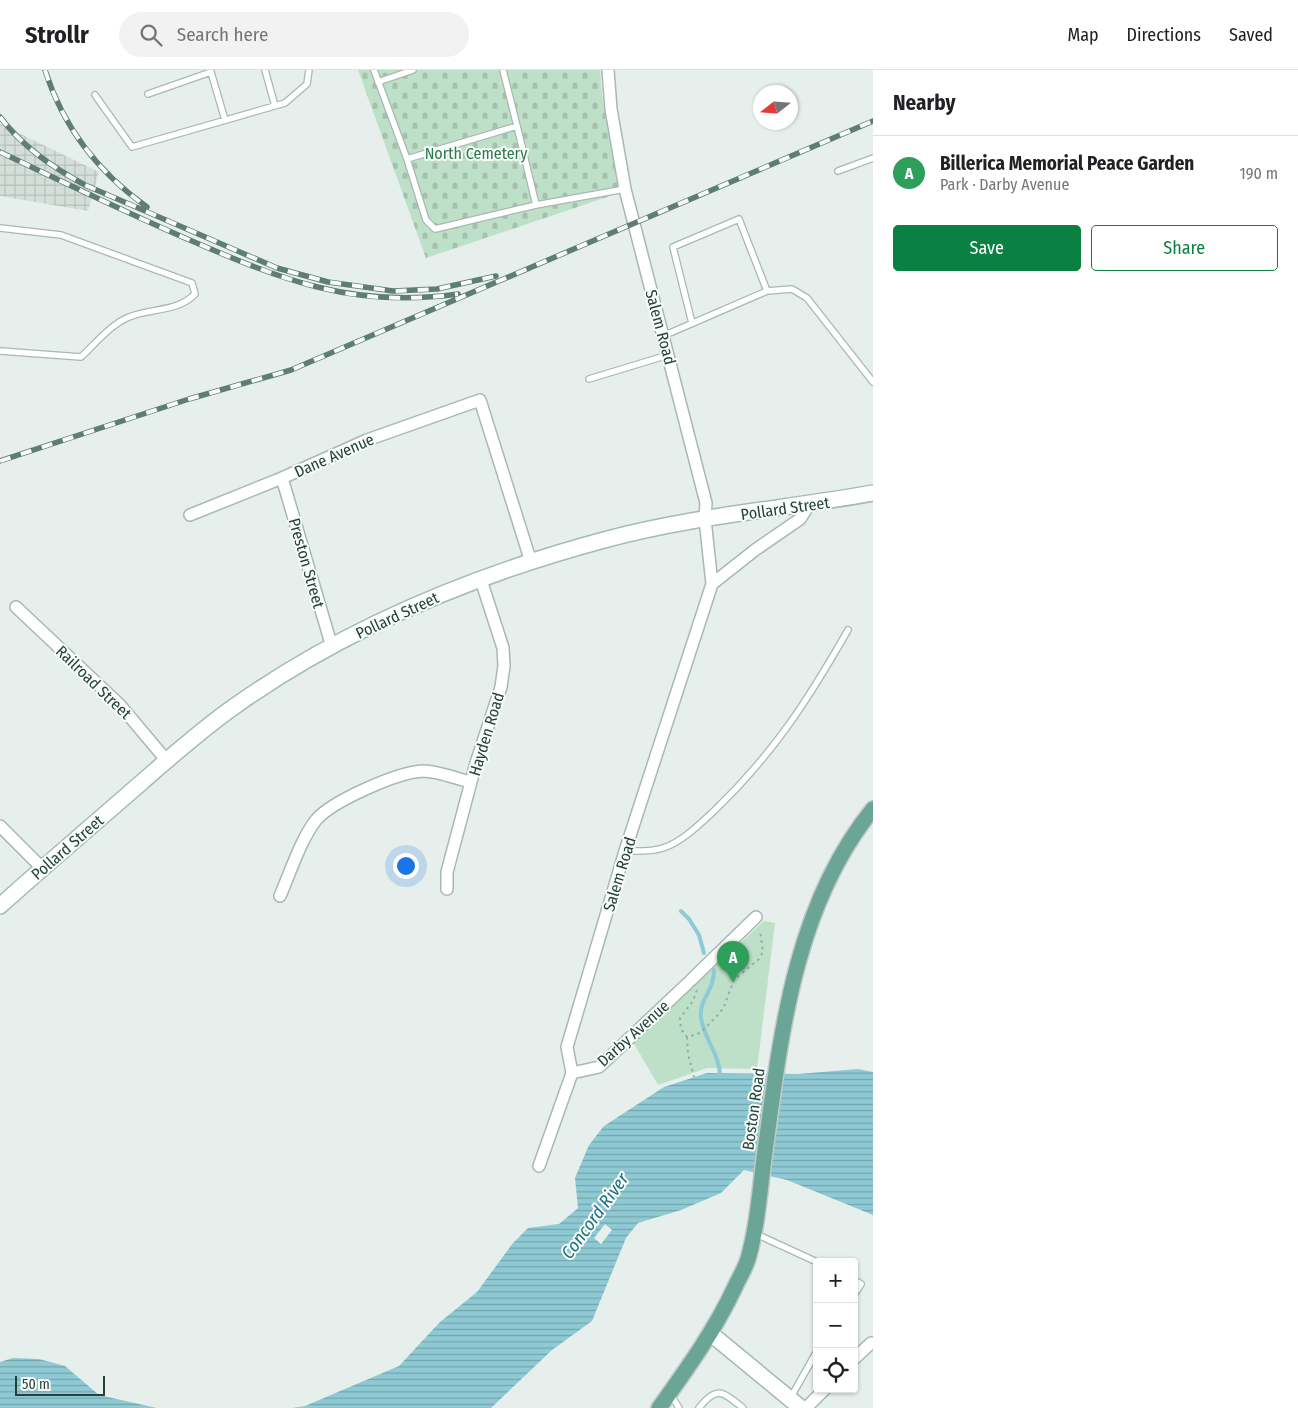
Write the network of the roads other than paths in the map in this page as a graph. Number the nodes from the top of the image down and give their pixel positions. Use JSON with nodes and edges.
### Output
{"nodes":[{"id":1,"x":266,"y":70,"type":"edge"},
{"id":2,"x":310,"y":70,"type":"edge"},
{"id":3,"x":374,"y":70,"type":"edge"},
{"id":4,"x":413,"y":70,"type":"edge"},
{"id":5,"x":503,"y":70,"type":"edge"},
{"id":6,"x":608,"y":70,"type":"edge"},
{"id":7,"x":378,"y":82,"type":"junction"},
{"id":8,"x":148,"y":94,"type":"dead end"},
{"id":9,"x":95,"y":95,"type":"dead end"},
{"id":10,"x":275,"y":106,"type":"junction"},
{"id":11,"x":226,"y":120,"type":"junction"},
{"id":12,"x":517,"y":126,"type":"junction"},
{"id":13,"x":873,"y":158,"type":"edge"},
{"id":14,"x":407,"y":159,"type":"junction"},
{"id":15,"x":838,"y":171,"type":"dead end"},
{"id":16,"x":625,"y":190,"type":"junction"},
{"id":17,"x":536,"y":205,"type":"junction"},
{"id":18,"x":0,"y":228,"type":"edge"},
{"id":19,"x":767,"y":291,"type":"junction"},
{"id":20,"x":692,"y":323,"type":"junction"},
{"id":21,"x":664,"y":336,"type":"junction"},
{"id":22,"x":0,"y":351,"type":"edge"},
{"id":23,"x":668,"y":355,"type":"junction"},
{"id":24,"x":589,"y":379,"type":"dead end"},
{"id":25,"x":872,"y":380,"type":"edge"},
{"id":26,"x":282,"y":478,"type":"junction"},
{"id":27,"x":873,"y":494,"type":"edge"},
{"id":28,"x":809,"y":505,"type":"junction"},
{"id":29,"x":190,"y":515,"type":"dead end"},
{"id":30,"x":704,"y":519,"type":"junction"},
{"id":31,"x":531,"y":562,"type":"junction"},
{"id":32,"x":481,"y":580,"type":"junction"},
{"id":33,"x":712,"y":584,"type":"junction"},
{"id":34,"x":16,"y":607,"type":"dead end"},
{"id":35,"x":848,"y":630,"type":"dead end"},
{"id":36,"x":332,"y":647,"type":"junction"},
{"id":37,"x":167,"y":761,"type":"junction"},
{"id":38,"x":472,"y":782,"type":"junction"},
{"id":39,"x":873,"y":809,"type":"edge"},
{"id":40,"x":0,"y":826,"type":"edge"},
{"id":41,"x":625,"y":851,"type":"junction"},
{"id":42,"x":42,"y":868,"type":"junction"},
{"id":43,"x":447,"y":890,"type":"dead end"},
{"id":44,"x":280,"y":896,"type":"dead end"},
{"id":45,"x":0,"y":906,"type":"edge"},
{"id":46,"x":755,"y":919,"type":"road end"},
{"id":47,"x":572,"y":1073,"type":"junction"},
{"id":48,"x":539,"y":1166,"type":"dead end"},
{"id":49,"x":754,"y":1233,"type":"junction"},
{"id":50,"x":813,"y":1260,"type":"edge"},
{"id":51,"x":710,"y":1333,"type":"junction"},
{"id":52,"x":871,"y":1342,"type":"dead end"},
{"id":53,"x":858,"y":1355,"type":"edge"},
{"id":54,"x":813,"y":1360,"type":"edge"},
{"id":55,"x":669,"y":1393,"type":"junction"},
{"id":56,"x":821,"y":1393,"type":"edge"},
{"id":57,"x":795,"y":1403,"type":"edge"},
{"id":58,"x":659,"y":1408,"type":"edge"},
{"id":59,"x":680,"y":1408,"type":"edge"},
{"id":60,"x":699,"y":1408,"type":"edge"},
{"id":61,"x":743,"y":1408,"type":"edge"},
{"id":62,"x":806,"y":1408,"type":"edge"}],
"edges":[{"from":1,"to":10,"type":"lane"},
{"from":2,"to":10,"type":"lane"},
{"from":3,"to":7,"type":"lane"},
{"from":4,"to":7,"type":"lane"},
{"from":5,"to":12,"type":"lane"},
{"from":6,"to":16,"type":"street","name":"Salem Road"},
{"from":7,"to":14,"type":"lane"},
{"from":8,"to":11,"type":"lane"},
{"from":9,"to":11,"type":"lane"},
{"from":10,"to":11,"type":"lane"},
{"from":12,"to":14,"type":"lane"},
{"from":12,"to":17,"type":"lane"},
{"from":13,"to":15,"type":"lane"},
{"from":14,"to":17,"type":"lane"},
{"from":16,"to":17,"type":"lane"},
{"from":16,"to":21,"type":"street","name":"Salem Road"},
{"from":18,"to":22,"type":"lane"},
{"from":19,"to":20,"type":"lane"},
{"from":19,"to":20,"type":"lane"},
{"from":19,"to":25,"type":"lane"},
{"from":20,"to":21,"type":"lane"},
{"from":21,"to":23,"type":"street","name":"Salem Road"},
{"from":23,"to":24,"type":"lane"},
{"from":23,"to":30,"type":"street","name":"Salem Road"},
{"from":26,"to":29,"type":"street","name":"Dane Avenue"},
{"from":26,"to":31,"type":"street","name":"Dane Avenue"},
{"from":26,"to":36,"type":"street","name":"Preston Street"},
{"from":27,"to":28,"type":"main road","name":"Pollard Street"},
{"from":28,"to":30,"type":"main road","name":"Pollard Street"},
{"from":28,"to":33,"type":"street"},
{"from":30,"to":31,"type":"main road","name":"Pollard Street"},
{"from":30,"to":33,"type":"street","name":"Salem Road"},
{"from":31,"to":32,"type":"main road","name":"Pollard Street"},
{"from":32,"to":36,"type":"main road","name":"Pollard Street"},
{"from":32,"to":38,"type":"street","name":"Hayden Road"},
{"from":33,"to":41,"type":"street","name":"Salem Road"},
{"from":34,"to":37,"type":"street","name":"Railroad Street"},
{"from":35,"to":41,"type":"lane"},
{"from":36,"to":37,"type":"main road","name":"Pollard Street"},
{"from":37,"to":42,"type":"main road","name":"Pollard Street"},
{"from":38,"to":43,"type":"street","name":"Hayden Road"},
{"from":38,"to":44,"type":"street"},
{"from":39,"to":49,"type":"main road","name":"Boston Road"},
{"from":40,"to":42,"type":"street"},
{"from":41,"to":47,"type":"street","name":"Salem Road"},
{"from":42,"to":45,"type":"main road","name":"Pollard Street"},
{"from":46,"to":47,"type":"street","name":"Darby Avenue"},
{"from":47,"to":48,"type":"street"},
{"from":49,"to":50,"type":"lane"},
{"from":49,"to":51,"type":"main road","name":"Boston Road"},
{"from":51,"to":55,"type":"main road","name":"Boston Road"},
{"from":51,"to":57,"type":"main road"},
{"from":52,"to":53,"type":"street"},
{"from":54,"to":57,"type":"lane"},
{"from":55,"to":58,"type":"main road","name":"Boston Road"},
{"from":55,"to":59,"type":"lane"},
{"from":56,"to":62,"type":"street"},
{"from":60,"to":61,"type":"lane"}]}
